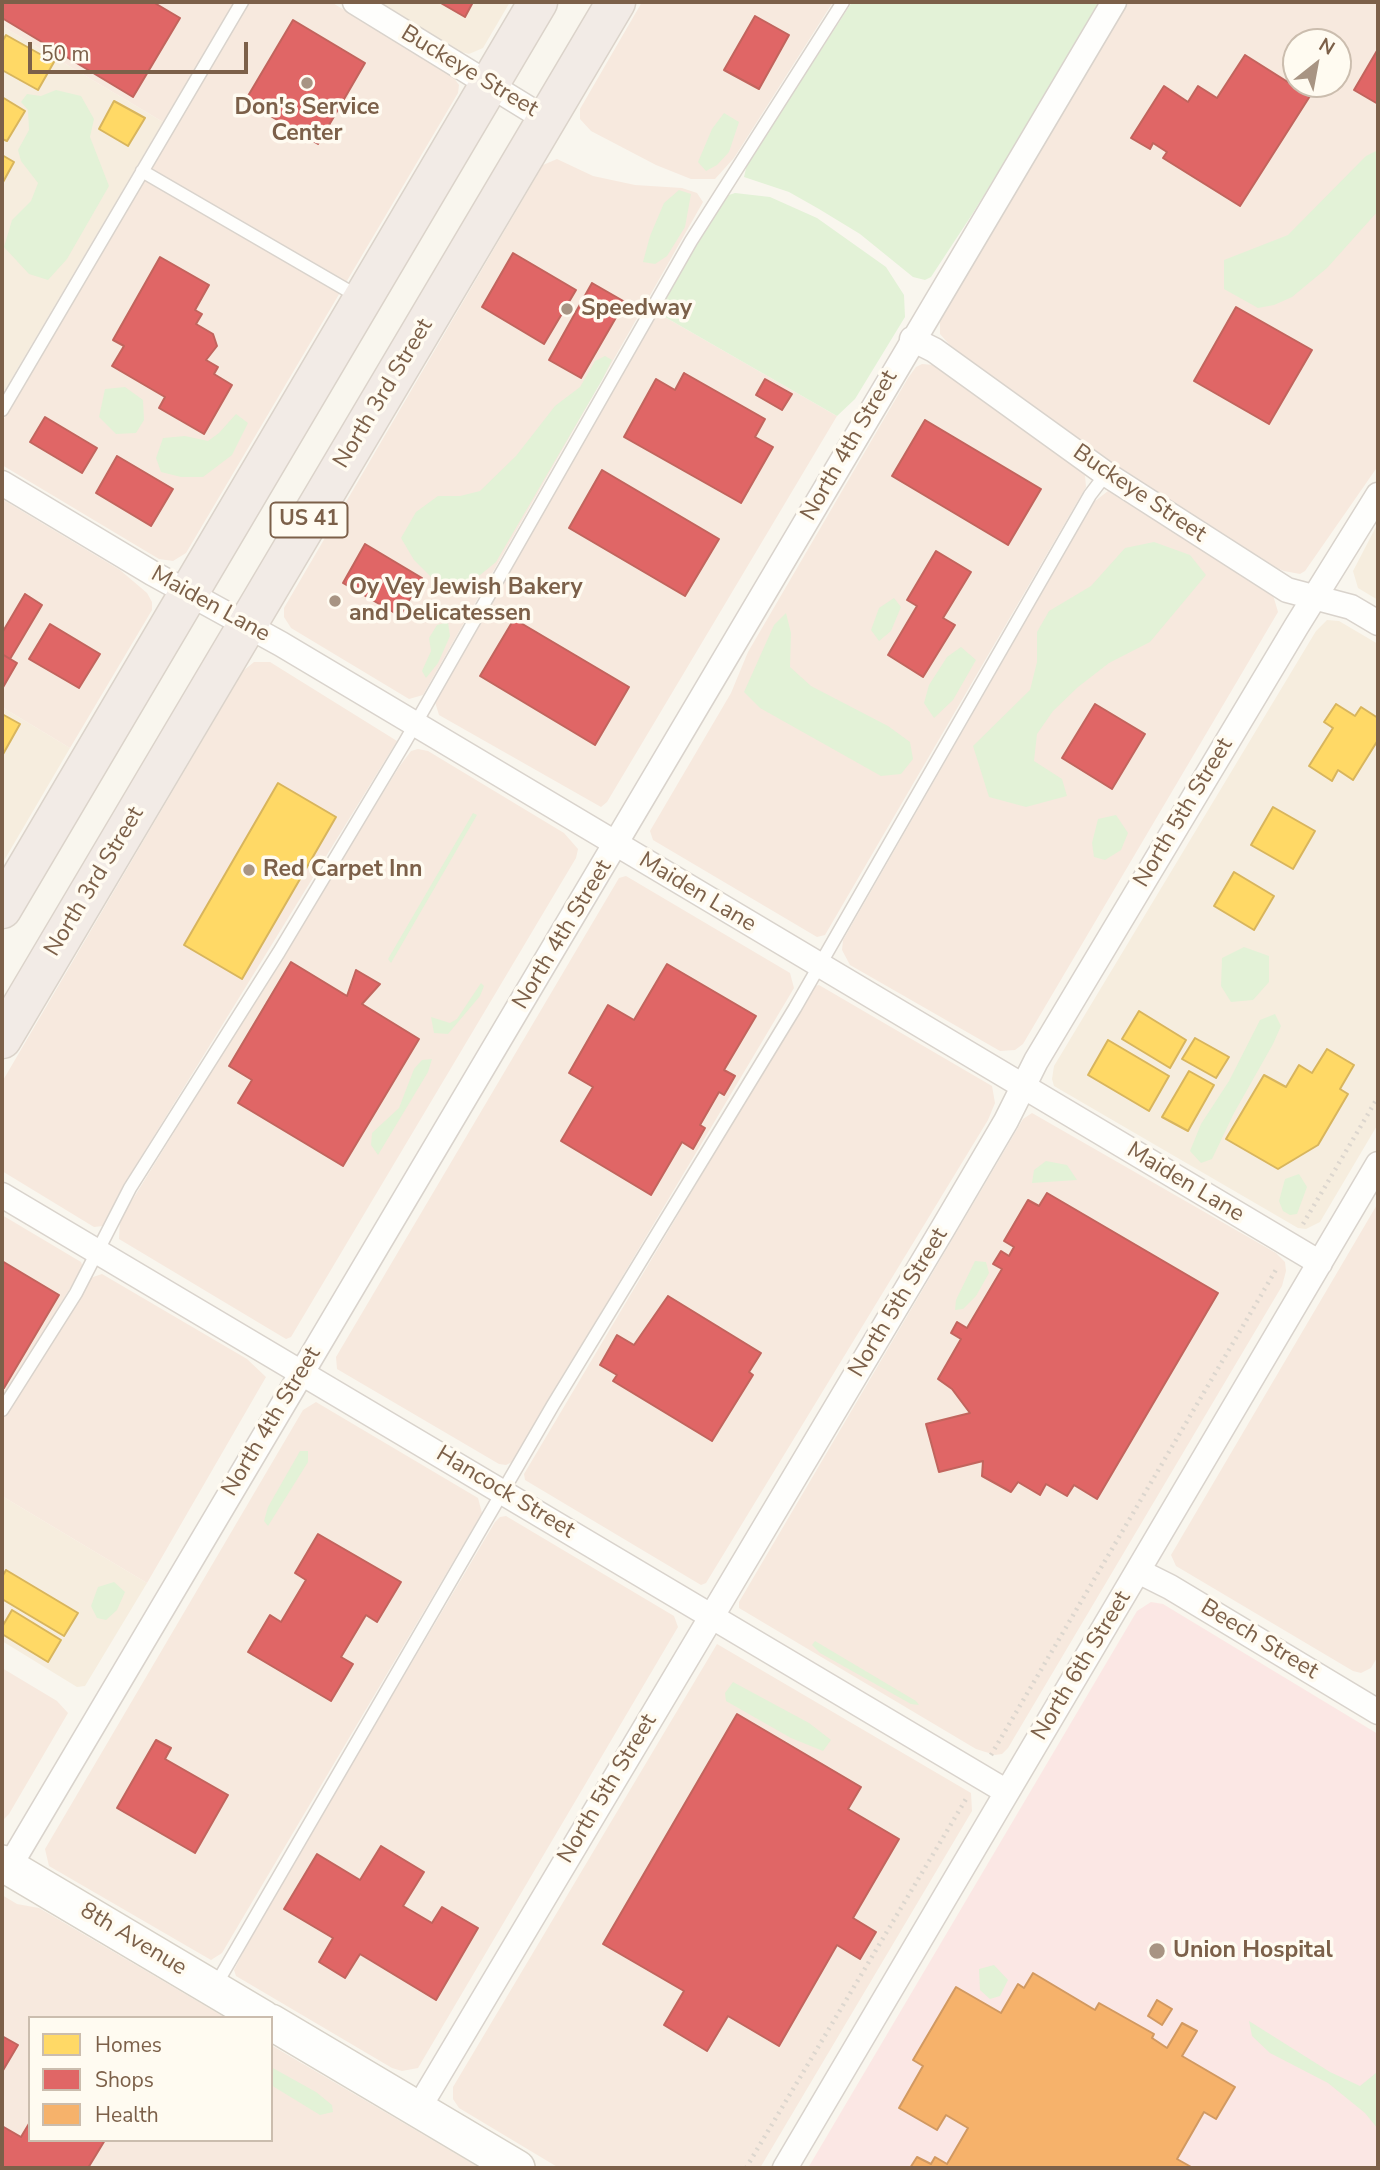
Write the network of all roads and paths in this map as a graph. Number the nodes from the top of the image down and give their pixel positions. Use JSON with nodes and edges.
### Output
{"nodes":[{"id":1,"x":242,"y":2,"type":"edge"},
{"id":2,"x":355,"y":2,"type":"edge"},
{"id":3,"x":538,"y":2,"type":"edge"},
{"id":4,"x":617,"y":2,"type":"edge"},
{"id":5,"x":844,"y":2,"type":"edge"},
{"id":6,"x":1114,"y":2,"type":"edge"},
{"id":7,"x":489,"y":85,"type":"junction"},
{"id":8,"x":547,"y":120,"type":"junction"},
{"id":9,"x":142,"y":171,"type":"junction"},
{"id":10,"x":363,"y":299,"type":"junction"},
{"id":11,"x":912,"y":339,"type":"junction"},
{"id":12,"x":2,"y":410,"type":"edge"},
{"id":13,"x":1106,"y":474,"type":"junction"},
{"id":14,"x":2,"y":483,"type":"edge"},
{"id":15,"x":1378,"y":495,"type":"edge"},
{"id":16,"x":189,"y":594,"type":"junction"},
{"id":17,"x":1315,"y":598,"type":"junction"},
{"id":18,"x":1378,"y":624,"type":"edge"},
{"id":19,"x":247,"y":625,"type":"junction"},
{"id":20,"x":414,"y":723,"type":"junction"},
{"id":21,"x":616,"y":845,"type":"junction"},
{"id":22,"x":2,"y":909,"type":"edge"},
{"id":23,"x":818,"y":965,"type":"junction"},
{"id":24,"x":2,"y":1039,"type":"edge"},
{"id":25,"x":1023,"y":1087,"type":"junction"},
{"id":26,"x":1378,"y":1097,"type":"edge"},
{"id":27,"x":1378,"y":1164,"type":"edge"},
{"id":28,"x":2,"y":1195,"type":"edge"},
{"id":29,"x":1291,"y":1245,"type":"junction"},
{"id":30,"x":99,"y":1252,"type":"junction"},
{"id":31,"x":1320,"y":1263,"type":"junction"},
{"id":32,"x":302,"y":1373,"type":"junction"},
{"id":33,"x":2,"y":1409,"type":"edge"},
{"id":34,"x":502,"y":1492,"type":"junction"},
{"id":35,"x":1138,"y":1571,"type":"junction"},
{"id":36,"x":711,"y":1616,"type":"junction"},
{"id":37,"x":1376,"y":1704,"type":"edge"},
{"id":38,"x":979,"y":1776,"type":"junction"},
{"id":39,"x":1007,"y":1792,"type":"junction"},
{"id":40,"x":5,"y":1865,"type":"edge"},
{"id":41,"x":214,"y":1988,"type":"junction"},
{"id":42,"x":260,"y":2016,"type":"edge"},
{"id":43,"x":273,"y":2023,"type":"edge"},
{"id":44,"x":418,"y":2109,"type":"junction"},
{"id":45,"x":517,"y":2168,"type":"edge"},
{"id":46,"x":746,"y":2168,"type":"edge"},
{"id":47,"x":785,"y":2168,"type":"edge"}],
"edges":[{"from":1,"to":9,"type":"lane"},
{"from":2,"to":7,"type":"street","name":"Buckeye Street"},
{"from":3,"to":7,"type":"highway","number":"US 41"},
{"from":4,"to":8,"type":"highway","name":"North 3rd Street","number":"US 41"},
{"from":5,"to":20,"type":"lane"},
{"from":6,"to":11,"type":"street","name":"North 4th Street"},
{"from":7,"to":8,"type":"street","name":"Buckeye Street"},
{"from":7,"to":10,"type":"highway","number":"US 41"},
{"from":8,"to":19,"type":"highway","name":"North 3rd Street","number":"US 41"},
{"from":9,"to":10,"type":"lane"},
{"from":9,"to":12,"type":"lane"},
{"from":10,"to":16,"type":"highway","number":"US 41"},
{"from":11,"to":13,"type":"street","name":"Buckeye Street"},
{"from":11,"to":21,"type":"street","name":"North 4th Street"},
{"from":13,"to":17,"type":"street","name":"Buckeye Street"},
{"from":13,"to":23,"type":"lane"},
{"from":14,"to":16,"type":"street","name":"Maiden Lane"},
{"from":15,"to":17,"type":"street","name":"North 5th Street"},
{"from":16,"to":19,"type":"street","name":"Maiden Lane"},
{"from":16,"to":22,"type":"highway","number":"US 41"},
{"from":17,"to":18,"type":"street","name":"Buckeye Street"},
{"from":17,"to":25,"type":"street","name":"North 5th Street"},
{"from":19,"to":20,"type":"street","name":"Maiden Lane"},
{"from":19,"to":24,"type":"highway","name":"North 3rd Street","number":"US 41"},
{"from":20,"to":21,"type":"street","name":"Maiden Lane"},
{"from":20,"to":30,"type":"lane"},
{"from":21,"to":23,"type":"street","name":"Maiden Lane"},
{"from":21,"to":32,"type":"street","name":"North 4th Street"},
{"from":23,"to":25,"type":"street","name":"Maiden Lane"},
{"from":23,"to":34,"type":"lane"},
{"from":25,"to":29,"type":"street","name":"Maiden Lane"},
{"from":25,"to":36,"type":"street","name":"North 5th Street"},
{"from":26,"to":29,"type":"path"},
{"from":27,"to":31,"type":"street","name":"North 6th Street"},
{"from":28,"to":30,"type":"street","name":"Hancock Street"},
{"from":29,"to":31,"type":"street","name":"Maiden Lane"},
{"from":29,"to":38,"type":"path"},
{"from":30,"to":32,"type":"street","name":"Hancock Street"},
{"from":30,"to":33,"type":"lane"},
{"from":31,"to":35,"type":"street","name":"North 6th Street"},
{"from":32,"to":34,"type":"street","name":"Hancock Street"},
{"from":32,"to":40,"type":"street","name":"North 4th Street"},
{"from":34,"to":36,"type":"street","name":"Hancock Street"},
{"from":34,"to":41,"type":"lane"},
{"from":35,"to":37,"type":"street","name":"Beech Street"},
{"from":35,"to":39,"type":"street","name":"North 6th Street"},
{"from":36,"to":38,"type":"street","name":"Hancock Street"},
{"from":36,"to":44,"type":"street","name":"North 5th Street"},
{"from":38,"to":39,"type":"street","name":"Hancock Street"},
{"from":38,"to":46,"type":"path"},
{"from":39,"to":47,"type":"street","name":"North 6th Street"},
{"from":40,"to":41,"type":"street","name":"8th Avenue"},
{"from":41,"to":42,"type":"street","name":"8th Avenue"},
{"from":43,"to":44,"type":"street"},
{"from":44,"to":45,"type":"street"}]}
